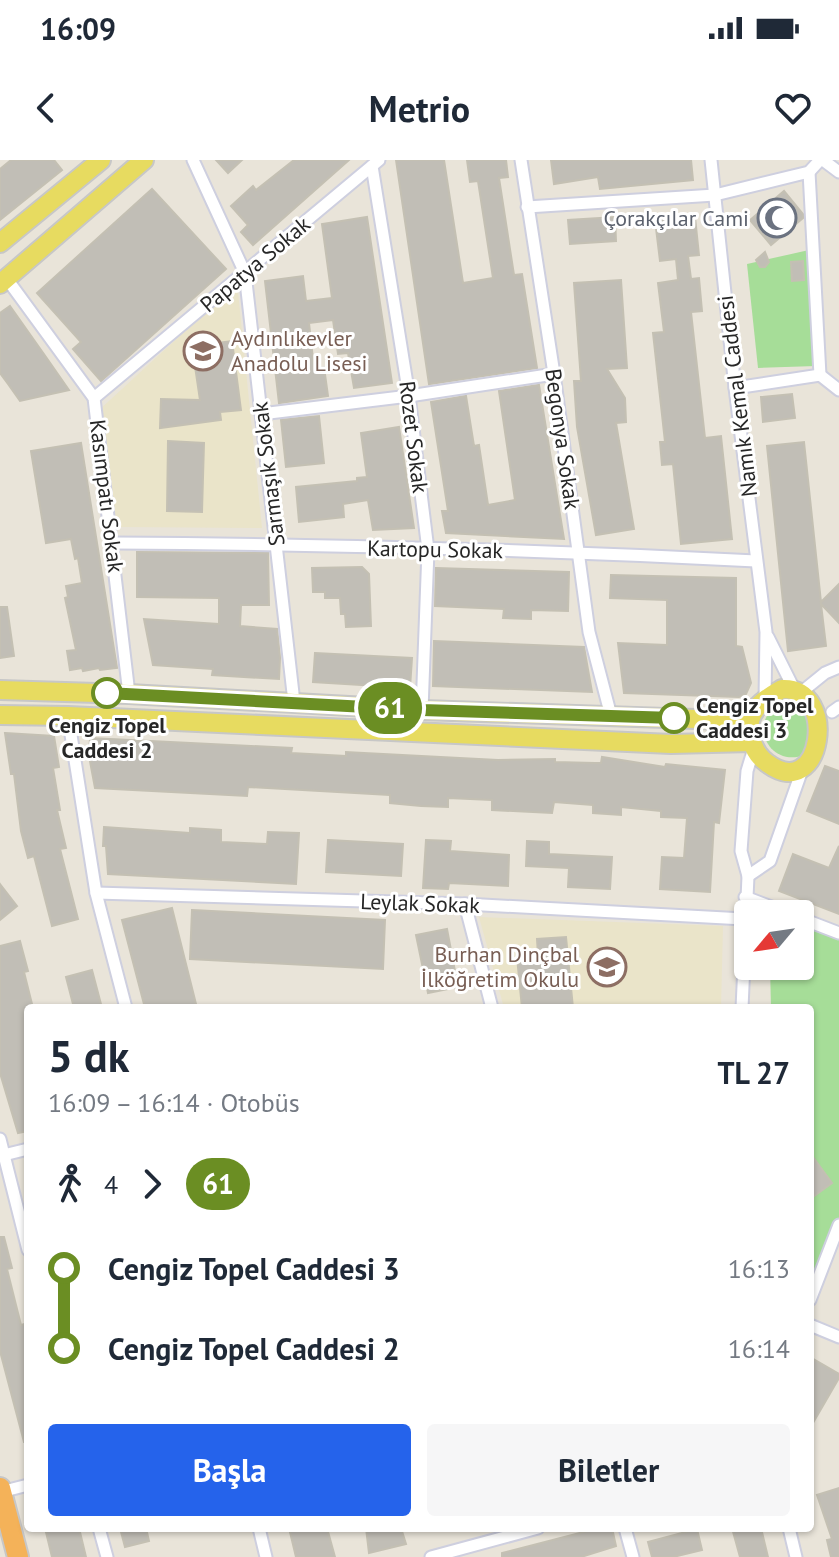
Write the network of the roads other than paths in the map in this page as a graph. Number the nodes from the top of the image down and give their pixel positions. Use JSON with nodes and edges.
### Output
{"nodes":[{"id":1,"x":144,"y":160,"type":"edge"},
{"id":2,"x":193,"y":160,"type":"edge"},
{"id":3,"x":521,"y":160,"type":"edge"},
{"id":4,"x":711,"y":160,"type":"edge"},
{"id":5,"x":822,"y":160,"type":"edge"},
{"id":6,"x":375,"y":163,"type":"edge"},
{"id":7,"x":89,"y":164,"type":"edge"},
{"id":8,"x":809,"y":172,"type":"junction"},
{"id":9,"x":839,"y":172,"type":"edge"},
{"id":10,"x":715,"y":195,"type":"junction"},
{"id":11,"x":527,"y":207,"type":"junction"},
{"id":12,"x":0,"y":243,"type":"edge"},
{"id":13,"x":245,"y":273,"type":"junction"},
{"id":14,"x":4,"y":282,"type":"edge"},
{"id":15,"x":554,"y":374,"type":"junction"},
{"id":16,"x":820,"y":375,"type":"junction"},
{"id":17,"x":735,"y":388,"type":"junction"},
{"id":18,"x":839,"y":390,"type":"edge"},
{"id":19,"x":409,"y":396,"type":"junction"},
{"id":20,"x":94,"y":398,"type":"junction"},
{"id":21,"x":261,"y":414,"type":"junction"},
{"id":22,"x":113,"y":543,"type":"junction"},
{"id":23,"x":277,"y":543,"type":"junction"},
{"id":24,"x":428,"y":550,"type":"junction"},
{"id":25,"x":578,"y":552,"type":"junction"},
{"id":26,"x":756,"y":561,"type":"junction"},
{"id":27,"x":766,"y":632,"type":"junction"},
{"id":28,"x":839,"y":667,"type":"edge"},
{"id":29,"x":799,"y":689,"type":"junction"},
{"id":30,"x":0,"y":690,"type":"edge"},
{"id":31,"x":129,"y":694,"type":"junction"},
{"id":32,"x":294,"y":702,"type":"junction"},
{"id":33,"x":759,"y":706,"type":"junction"},
{"id":34,"x":422,"y":710,"type":"junction"},
{"id":35,"x":0,"y":715,"type":"edge"},
{"id":36,"x":836,"y":715,"type":"edge"},
{"id":37,"x":68,"y":716,"type":"junction"},
{"id":38,"x":611,"y":716,"type":"junction"},
{"id":39,"x":753,"y":745,"type":"junction"},
{"id":40,"x":802,"y":770,"type":"junction"},
{"id":41,"x":748,"y":876,"type":"junction"},
{"id":42,"x":96,"y":893,"type":"junction"},
{"id":43,"x":745,"y":897,"type":"junction"},
{"id":44,"x":745,"y":900,"type":"edge"},
{"id":45,"x":753,"y":900,"type":"edge"},
{"id":46,"x":465,"y":904,"type":"junction"},
{"id":47,"x":734,"y":918,"type":"edge"},
{"id":48,"x":814,"y":923,"type":"edge"},
{"id":49,"x":839,"y":933,"type":"edge"},
{"id":50,"x":743,"y":980,"type":"edge"},
{"id":51,"x":125,"y":1004,"type":"edge"},
{"id":52,"x":491,"y":1004,"type":"edge"},
{"id":53,"x":742,"y":1004,"type":"edge"},
{"id":54,"x":0,"y":1139,"type":"edge"},
{"id":55,"x":24,"y":1150,"type":"edge"},
{"id":56,"x":2,"y":1155,"type":"edge"},
{"id":57,"x":839,"y":1225,"type":"edge"},
{"id":58,"x":24,"y":1235,"type":"edge"},
{"id":59,"x":814,"y":1290,"type":"edge"},
{"id":60,"x":814,"y":1327,"type":"edge"},
{"id":61,"x":839,"y":1337,"type":"edge"},
{"id":62,"x":24,"y":1486,"type":"edge"},
{"id":63,"x":0,"y":1490,"type":"edge"},
{"id":64,"x":100,"y":1532,"type":"edge"},
{"id":65,"x":260,"y":1532,"type":"edge"},
{"id":66,"x":523,"y":1532,"type":"edge"},
{"id":67,"x":626,"y":1532,"type":"edge"},
{"id":68,"x":790,"y":1532,"type":"edge"},
{"id":69,"x":18,"y":1557,"type":"edge"},
{"id":70,"x":107,"y":1557,"type":"edge"},
{"id":71,"x":266,"y":1557,"type":"edge"},
{"id":72,"x":431,"y":1557,"type":"edge"},
{"id":73,"x":633,"y":1557,"type":"edge"},
{"id":74,"x":796,"y":1557,"type":"edge"}],
"edges":[{"from":1,"to":14,"type":"main road"},
{"from":2,"to":13,"type":"street","name":"Sarmaşık Sokak"},
{"from":3,"to":11,"type":"street","name":"Begonya Sokak"},
{"from":4,"to":10,"type":"street","name":"Namık Kemal Caddesi"},
{"from":5,"to":8,"type":"street"},
{"from":5,"to":9,"type":"street"},
{"from":6,"to":13,"type":"street","name":"Papatya Sokak"},
{"from":6,"to":19,"type":"street","name":"Rozet Sokak"},
{"from":7,"to":12,"type":"main road"},
{"from":8,"to":10,"type":"street"},
{"from":8,"to":16,"type":"street"},
{"from":10,"to":11,"type":"street"},
{"from":10,"to":17,"type":"street","name":"Namık Kemal Caddesi"},
{"from":11,"to":15,"type":"street","name":"Begonya Sokak"},
{"from":13,"to":20,"type":"street","name":"Papatya Sokak"},
{"from":13,"to":21,"type":"street","name":"Sarmaşık Sokak"},
{"from":14,"to":20,"type":"street","name":"Kasımpatı Sokak"},
{"from":15,"to":19,"type":"street"},
{"from":15,"to":25,"type":"street","name":"Begonya Sokak"},
{"from":16,"to":17,"type":"street"},
{"from":16,"to":18,"type":"street"},
{"from":17,"to":26,"type":"street","name":"Namık Kemal Caddesi"},
{"from":19,"to":21,"type":"street"},
{"from":19,"to":24,"type":"street","name":"Rozet Sokak"},
{"from":20,"to":22,"type":"street","name":"Kasımpatı Sokak"},
{"from":21,"to":23,"type":"street","name":"Sarmaşık Sokak"},
{"from":22,"to":23,"type":"street","name":"Kartopu Sokak"},
{"from":22,"to":31,"type":"street","name":"Kasımpatı Sokak"},
{"from":23,"to":24,"type":"street","name":"Kartopu Sokak"},
{"from":23,"to":32,"type":"street","name":"Sarmaşık Sokak"},
{"from":24,"to":25,"type":"street","name":"Kartopu Sokak"},
{"from":24,"to":34,"type":"street","name":"Rozet Sokak"},
{"from":25,"to":26,"type":"street","name":"Kartopu Sokak"},
{"from":25,"to":38,"type":"street","name":"Begonya Sokak"},
{"from":26,"to":27,"type":"street","name":"Namık Kemal Caddesi"},
{"from":27,"to":29,"type":"street","name":"Namık Kemal Caddesi"},
{"from":27,"to":33,"type":"street","name":"Namık Kemal Caddesi"},
{"from":28,"to":29,"type":"street"},
{"from":29,"to":33,"type":"main road"},
{"from":29,"to":36,"type":"main road"},
{"from":30,"to":31,"type":"main road"},
{"from":31,"to":32,"type":"main road"},
{"from":32,"to":34,"type":"main road"},
{"from":33,"to":38,"type":"main road"},
{"from":33,"to":39,"type":"main road"},
{"from":34,"to":38,"type":"main road"},
{"from":35,"to":37,"type":"main road"},
{"from":36,"to":40,"type":"main road"},
{"from":37,"to":39,"type":"main road"},
{"from":37,"to":42,"type":"street"},
{"from":39,"to":40,"type":"main road"},
{"from":39,"to":41,"type":"street"},
{"from":40,"to":41,"type":"street"},
{"from":41,"to":43,"type":"street"},
{"from":42,"to":46,"type":"street","name":"Leylak Sokak"},
{"from":42,"to":51,"type":"street"},
{"from":43,"to":44,"type":"street"},
{"from":43,"to":45,"type":"street"},
{"from":46,"to":47,"type":"street","name":"Leylak Sokak"},
{"from":46,"to":52,"type":"street"},
{"from":48,"to":49,"type":"street"},
{"from":50,"to":53,"type":"street"},
{"from":54,"to":56,"type":"street"},
{"from":55,"to":56,"type":"street"},
{"from":56,"to":58,"type":"street"},
{"from":57,"to":59,"type":"street"},
{"from":60,"to":61,"type":"street"},
{"from":62,"to":63,"type":"street"},
{"from":63,"to":69,"type":"highway"},
{"from":64,"to":70,"type":"street"},
{"from":65,"to":71,"type":"street"},
{"from":66,"to":72,"type":"street"},
{"from":67,"to":73,"type":"street"},
{"from":68,"to":74,"type":"street"}]}
